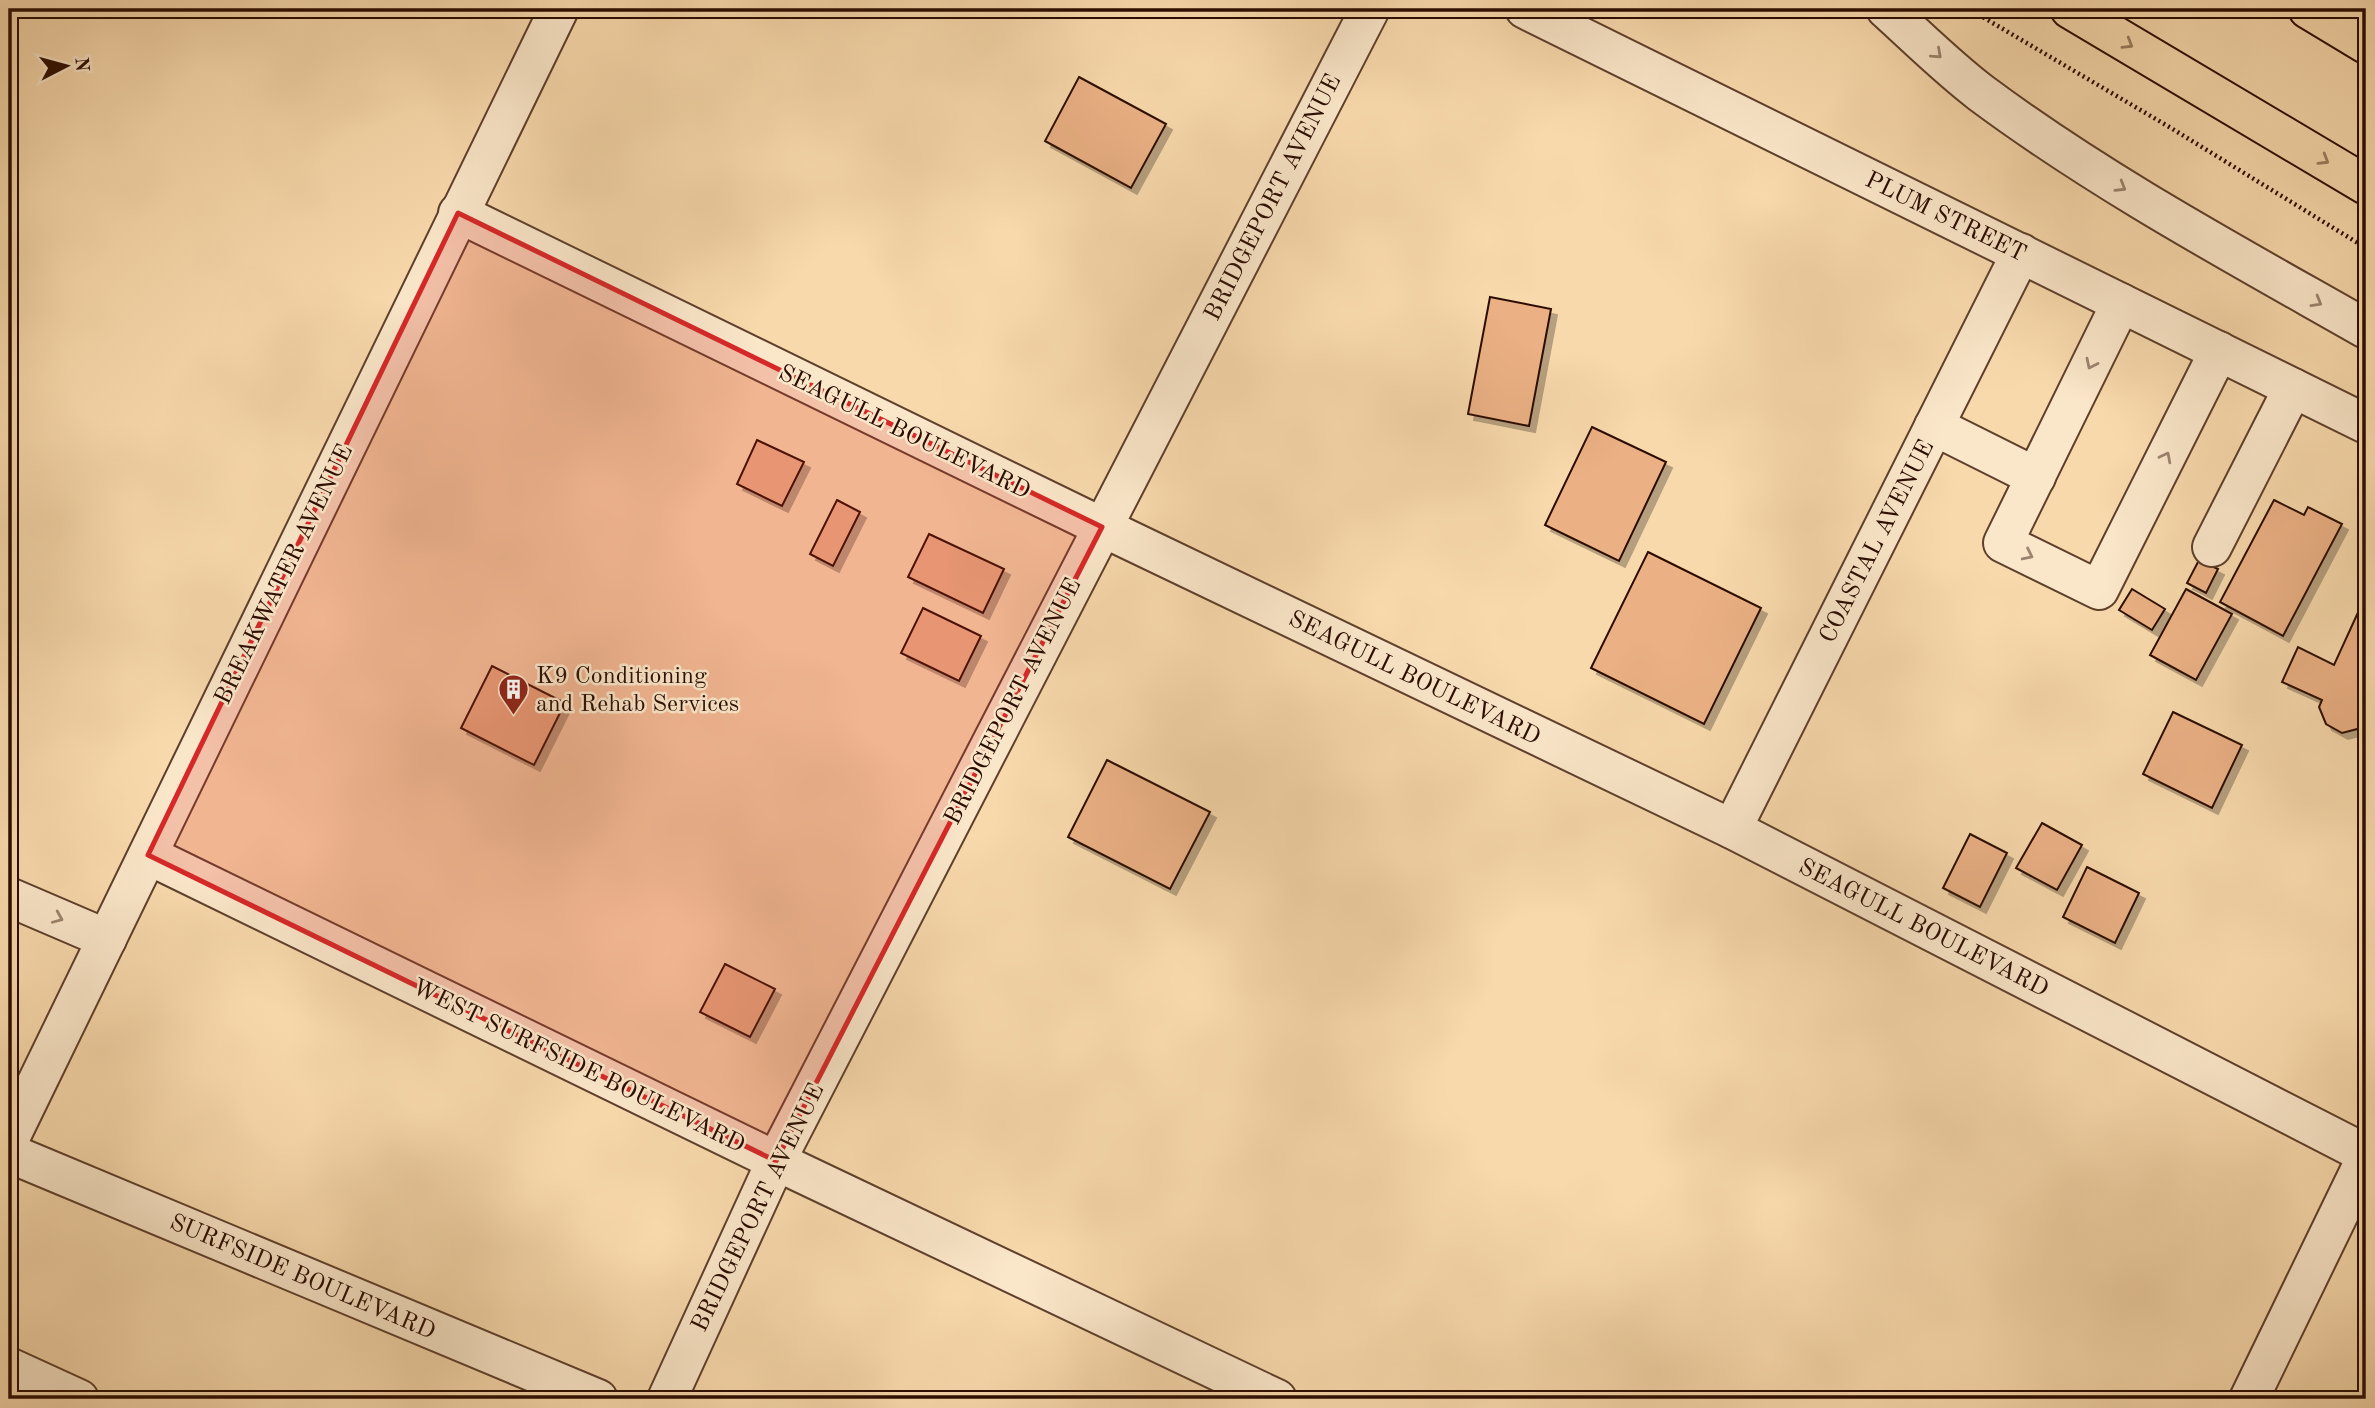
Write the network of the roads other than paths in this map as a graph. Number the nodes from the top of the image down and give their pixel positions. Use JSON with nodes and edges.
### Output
{"nodes":[{"id":1,"x":559,"y":9,"type":"edge"},
{"id":2,"x":1370,"y":9,"type":"edge"},
{"id":3,"x":1525,"y":9,"type":"edge"},
{"id":4,"x":1886,"y":9,"type":"edge"},
{"id":5,"x":2070,"y":9,"type":"edge"},
{"id":6,"x":2308,"y":9,"type":"edge"},
{"id":7,"x":2366,"y":44,"type":"edge"},
{"id":8,"x":2366,"y":185,"type":"edge"},
{"id":9,"x":458,"y":213,"type":"junction"},
{"id":10,"x":2021,"y":253,"type":"junction"},
{"id":11,"x":2121,"y":303,"type":"junction"},
{"id":12,"x":2366,"y":330,"type":"edge"},
{"id":13,"x":2219,"y":351,"type":"junction"},
{"id":14,"x":2293,"y":388,"type":"junction"},
{"id":15,"x":2366,"y":424,"type":"edge"},
{"id":16,"x":1934,"y":426,"type":"junction"},
{"id":17,"x":2036,"y":477,"type":"junction"},
{"id":18,"x":1102,"y":527,"type":"junction"},
{"id":19,"x":2213,"y":547,"type":"dead end"},
{"id":20,"x":1732,"y":829,"type":"junction"},
{"id":21,"x":148,"y":855,"type":"junction"},
{"id":22,"x":9,"y":897,"type":"edge"},
{"id":23,"x":107,"y":939,"type":"junction"},
{"id":24,"x":9,"y":1140,"type":"edge"},
{"id":25,"x":9,"y":1153,"type":"edge"},
{"id":26,"x":2366,"y":1156,"type":"edge"},
{"id":27,"x":776,"y":1161,"type":"junction"},
{"id":28,"x":9,"y":1367,"type":"edge"},
{"id":29,"x":79,"y":1399,"type":"edge"},
{"id":30,"x":598,"y":1399,"type":"edge"},
{"id":31,"x":667,"y":1399,"type":"edge"},
{"id":32,"x":1277,"y":1399,"type":"edge"},
{"id":33,"x":2249,"y":1399,"type":"edge"}],
"edges":[{"from":1,"to":9,"type":"street","name":"BREAKWATER AVENUE"},
{"from":2,"to":18,"type":"street","name":"BRIDGEPORT AVENUE"},
{"from":3,"to":10,"type":"street","name":"PLUM STREET"},
{"from":4,"to":12,"type":"street","one_way":true},
{"from":5,"to":8,"type":"highway","one_way":true},
{"from":6,"to":7,"type":"highway"},
{"from":9,"to":18,"type":"street","name":"SEAGULL BOULEVARD"},
{"from":9,"to":21,"type":"street","name":"BREAKWATER AVENUE"},
{"from":10,"to":11,"type":"street","name":"PLUM STREET"},
{"from":10,"to":16,"type":"street","name":"COASTAL AVENUE"},
{"from":11,"to":13,"type":"street","name":"PLUM STREET"},
{"from":11,"to":17,"type":"street","one_way":true},
{"from":13,"to":14,"type":"street","name":"PLUM STREET"},
{"from":17,"to":13,"type":"street","one_way":true},
{"from":14,"to":15,"type":"street","name":"PLUM STREET"},
{"from":14,"to":19,"type":"street"},
{"from":16,"to":17,"type":"street"},
{"from":16,"to":20,"type":"street","name":"COASTAL AVENUE"},
{"from":18,"to":20,"type":"street","name":"SEAGULL BOULEVARD"},
{"from":18,"to":27,"type":"street","name":"BRIDGEPORT AVENUE"},
{"from":20,"to":26,"type":"street","name":"SEAGULL BOULEVARD"},
{"from":21,"to":23,"type":"street","name":"BREAKWATER AVENUE"},
{"from":21,"to":27,"type":"street","name":"WEST SURFSIDE BOULEVARD"},
{"from":22,"to":23,"type":"street","one_way":true},
{"from":23,"to":24,"type":"street","name":"BREAKWATER AVENUE"},
{"from":25,"to":30,"type":"street","name":"SURFSIDE BOULEVARD"},
{"from":26,"to":33,"type":"street"},
{"from":27,"to":31,"type":"street","name":"BRIDGEPORT AVENUE"},
{"from":27,"to":32,"type":"street","name":"WEST SURFSIDE BOULEVARD"},
{"from":28,"to":29,"type":"street"}]}
